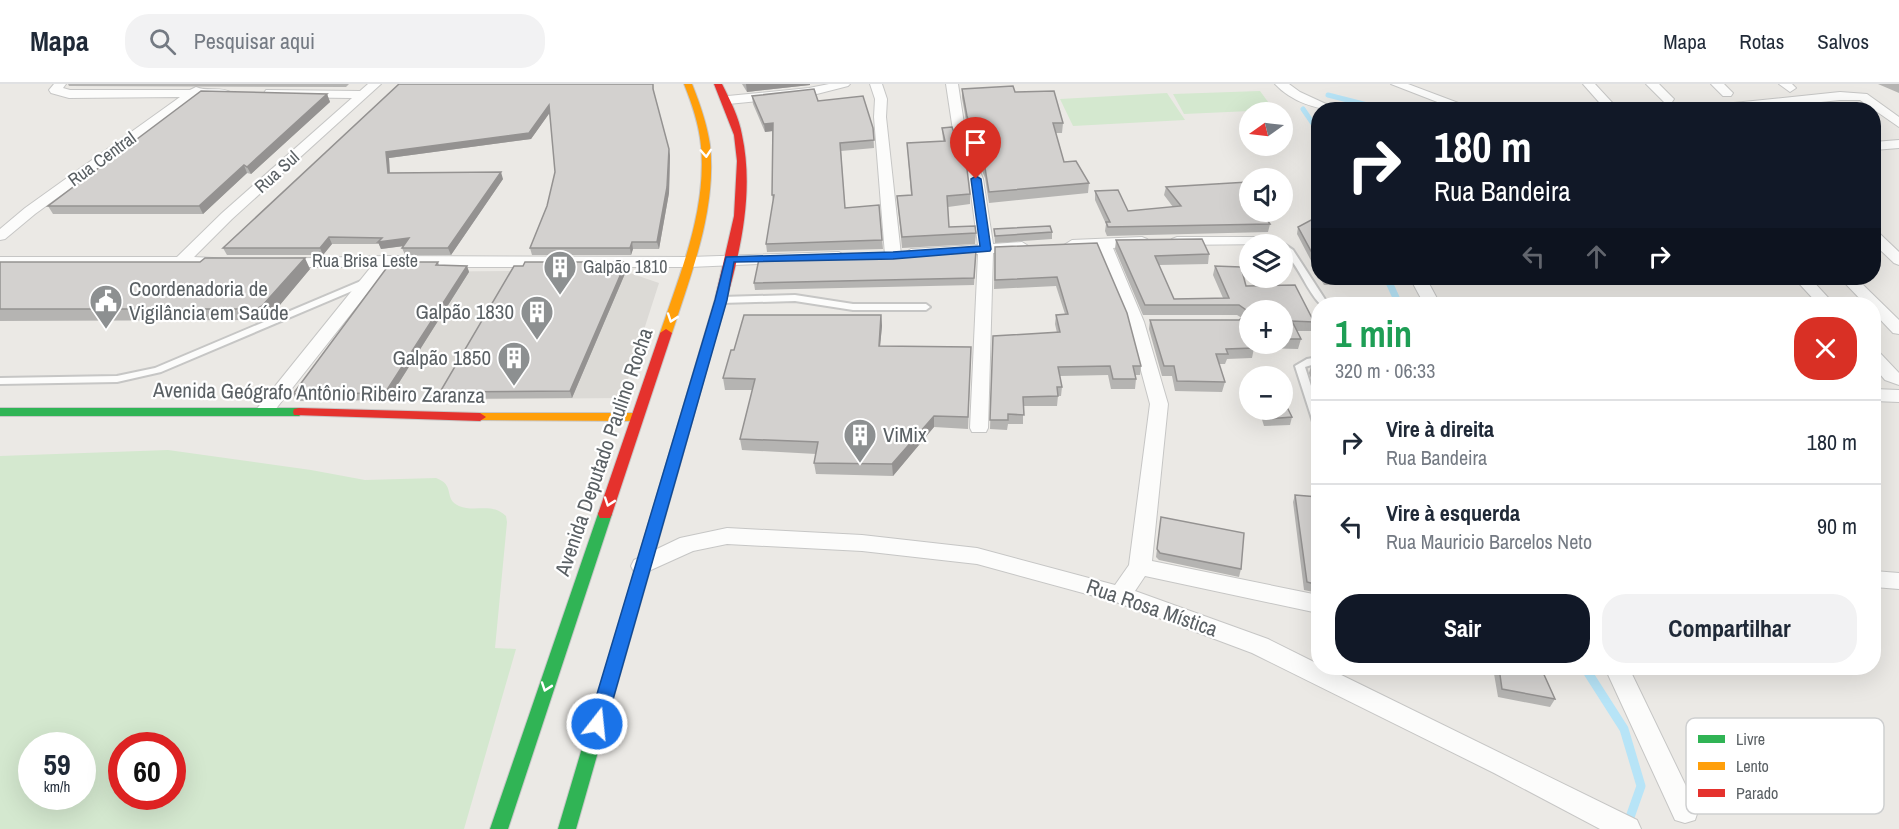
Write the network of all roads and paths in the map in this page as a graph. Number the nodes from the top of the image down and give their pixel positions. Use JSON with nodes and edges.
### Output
{"nodes":[{"id":1,"x":206,"y":84,"type":"edge"},
{"id":2,"x":375,"y":84,"type":"edge"},
{"id":3,"x":688,"y":84,"type":"edge"},
{"id":4,"x":718,"y":84,"type":"edge"},
{"id":5,"x":844,"y":84,"type":"edge"},
{"id":6,"x":876,"y":84,"type":"edge"},
{"id":7,"x":952,"y":84,"type":"edge"},
{"id":8,"x":1281,"y":84,"type":"edge"},
{"id":9,"x":1397,"y":84,"type":"edge"},
{"id":10,"x":1589,"y":84,"type":"edge"},
{"id":11,"x":1652,"y":84,"type":"edge"},
{"id":12,"x":1717,"y":84,"type":"edge"},
{"id":13,"x":65,"y":89,"type":"edge"},
{"id":14,"x":195,"y":92,"type":"junction"},
{"id":15,"x":240,"y":93,"type":"edge"},
{"id":16,"x":262,"y":93,"type":"edge"},
{"id":17,"x":1727,"y":93,"type":"dead end"},
{"id":18,"x":363,"y":95,"type":"junction"},
{"id":19,"x":1668,"y":99,"type":"dead end"},
{"id":20,"x":728,"y":100,"type":"junction"},
{"id":21,"x":1313,"y":102,"type":"edge"},
{"id":22,"x":1448,"y":102,"type":"edge"},
{"id":23,"x":1606,"y":102,"type":"edge"},
{"id":24,"x":1782,"y":102,"type":"edge"},
{"id":25,"x":1870,"y":102,"type":"edge"},
{"id":26,"x":1881,"y":110,"type":"edge"},
{"id":27,"x":1899,"y":123,"type":"edge"},
{"id":28,"x":1899,"y":144,"type":"edge"},
{"id":29,"x":1881,"y":145,"type":"edge"},
{"id":30,"x":0,"y":236,"type":"edge"},
{"id":31,"x":1239,"y":241,"type":"edge"},
{"id":32,"x":1103,"y":243,"type":"junction"},
{"id":33,"x":1881,"y":243,"type":"edge"},
{"id":34,"x":1056,"y":245,"type":"edge"},
{"id":35,"x":1033,"y":246,"type":"edge"},
{"id":36,"x":986,"y":249,"type":"junction"},
{"id":37,"x":893,"y":255,"type":"junction"},
{"id":38,"x":852,"y":256,"type":"edge"},
{"id":39,"x":873,"y":256,"type":"edge"},
{"id":40,"x":730,"y":259,"type":"junction"},
{"id":41,"x":1293,"y":259,"type":"edge"},
{"id":42,"x":1899,"y":260,"type":"edge"},
{"id":43,"x":384,"y":261,"type":"junction"},
{"id":44,"x":0,"y":262,"type":"edge"},
{"id":45,"x":181,"y":262,"type":"junction"},
{"id":46,"x":241,"y":262,"type":"edge"},
{"id":47,"x":264,"y":262,"type":"edge"},
{"id":48,"x":690,"y":262,"type":"junction"},
{"id":49,"x":368,"y":281,"type":"junction"},
{"id":50,"x":1808,"y":285,"type":"edge"},
{"id":51,"x":1855,"y":285,"type":"edge"},
{"id":52,"x":1315,"y":297,"type":"edge"},
{"id":53,"x":1820,"y":297,"type":"edge"},
{"id":54,"x":1867,"y":297,"type":"edge"},
{"id":55,"x":721,"y":300,"type":"junction"},
{"id":56,"x":926,"y":306,"type":"dead end"},
{"id":57,"x":1881,"y":311,"type":"edge"},
{"id":58,"x":1899,"y":329,"type":"edge"},
{"id":59,"x":1311,"y":361,"type":"edge"},
{"id":60,"x":1881,"y":364,"type":"edge"},
{"id":61,"x":1899,"y":380,"type":"edge"},
{"id":62,"x":0,"y":381,"type":"edge"},
{"id":63,"x":1881,"y":395,"type":"edge"},
{"id":64,"x":1899,"y":396,"type":"edge"},
{"id":65,"x":1311,"y":400,"type":"edge"},
{"id":66,"x":264,"y":411,"type":"junction"},
{"id":67,"x":0,"y":412,"type":"edge"},
{"id":68,"x":638,"y":417,"type":"junction"},
{"id":69,"x":979,"y":428,"type":"dead end"},
{"id":70,"x":642,"y":566,"type":"junction"},
{"id":71,"x":1140,"y":567,"type":"junction"},
{"id":72,"x":1881,"y":580,"type":"edge"},
{"id":73,"x":1899,"y":581,"type":"edge"},
{"id":74,"x":1120,"y":595,"type":"junction"},
{"id":75,"x":1311,"y":603,"type":"edge"},
{"id":76,"x":1311,"y":671,"type":"edge"},
{"id":77,"x":1319,"y":675,"type":"edge"},
{"id":78,"x":1620,"y":675,"type":"edge"},
{"id":79,"x":1686,"y":811,"type":"dead end"},
{"id":80,"x":500,"y":824,"type":"edge"},
{"id":81,"x":567,"y":829,"type":"edge"},
{"id":82,"x":1627,"y":829,"type":"edge"}],
"edges":[{"from":1,"to":14,"type":"street","name":"Rua Central"},
{"from":2,"to":18,"type":"street","name":"Rua Sul"},
{"from":3,"to":48,"type":"main road","name":"Avenida Deputado Paulino Rocha","one_way":true},
{"from":4,"to":20,"type":"main road"},
{"from":5,"to":20,"type":"street"},
{"from":6,"to":37,"type":"street"},
{"from":7,"to":36,"type":"street"},
{"from":8,"to":21,"type":"street"},
{"from":9,"to":22,"type":"street"},
{"from":10,"to":23,"type":"street"},
{"from":11,"to":19,"type":"street"},
{"from":12,"to":17,"type":"street"},
{"from":13,"to":14,"type":"street"},
{"from":14,"to":15,"type":"street"},
{"from":14,"to":30,"type":"street","name":"Rua Central"},
{"from":16,"to":18,"type":"street"},
{"from":18,"to":45,"type":"street","name":"Rua Sul"},
{"from":20,"to":40,"type":"main road"},
{"from":24,"to":25,"type":"street"},
{"from":26,"to":27,"type":"street"},
{"from":28,"to":29,"type":"street"},
{"from":31,"to":32,"type":"street"},
{"from":32,"to":34,"type":"street"},
{"from":32,"to":71,"type":"street"},
{"from":33,"to":42,"type":"street"},
{"from":35,"to":36,"type":"street"},
{"from":36,"to":37,"type":"street"},
{"from":36,"to":69,"type":"street"},
{"from":37,"to":39,"type":"street"},
{"from":38,"to":40,"type":"street","name":"Rua Brisa Leste"},
{"from":40,"to":48,"type":"street","name":"Rua Brisa Leste"},
{"from":40,"to":55,"type":"main road"},
{"from":41,"to":52,"type":"lane"},
{"from":43,"to":47,"type":"street","name":"Rua Brisa Leste"},
{"from":43,"to":48,"type":"street","name":"Rua Brisa Leste"},
{"from":43,"to":49,"type":"street"},
{"from":44,"to":45,"type":"street"},
{"from":45,"to":46,"type":"street"},
{"from":48,"to":68,"type":"main road","name":"Avenida Deputado Paulino Rocha","one_way":true},
{"from":49,"to":62,"type":"lane"},
{"from":49,"to":66,"type":"street"},
{"from":50,"to":53,"type":"street"},
{"from":51,"to":54,"type":"street"},
{"from":55,"to":56,"type":"lane"},
{"from":55,"to":70,"type":"main road"},
{"from":57,"to":58,"type":"street"},
{"from":59,"to":65,"type":"lane"},
{"from":60,"to":61,"type":"street"},
{"from":63,"to":64,"type":"street"},
{"from":66,"to":67,"type":"main road","name":"Avenida Geógrafo Antônio Ribeiro Zaranza"},
{"from":66,"to":68,"type":"main road","name":"Avenida Geógrafo Antônio Ribeiro Zaranza"},
{"from":68,"to":80,"type":"main road","name":"Avenida Deputado Paulino Rocha","one_way":true},
{"from":70,"to":74,"type":"street","name":"Rua Rosa Mística"},
{"from":70,"to":81,"type":"main road"},
{"from":71,"to":74,"type":"street"},
{"from":71,"to":75,"type":"street"},
{"from":72,"to":73,"type":"street"},
{"from":74,"to":76,"type":"street","name":"Rua Rosa Mística"},
{"from":77,"to":82,"type":"street","name":"Rua Rosa Mística"},
{"from":78,"to":79,"type":"street"}]}
